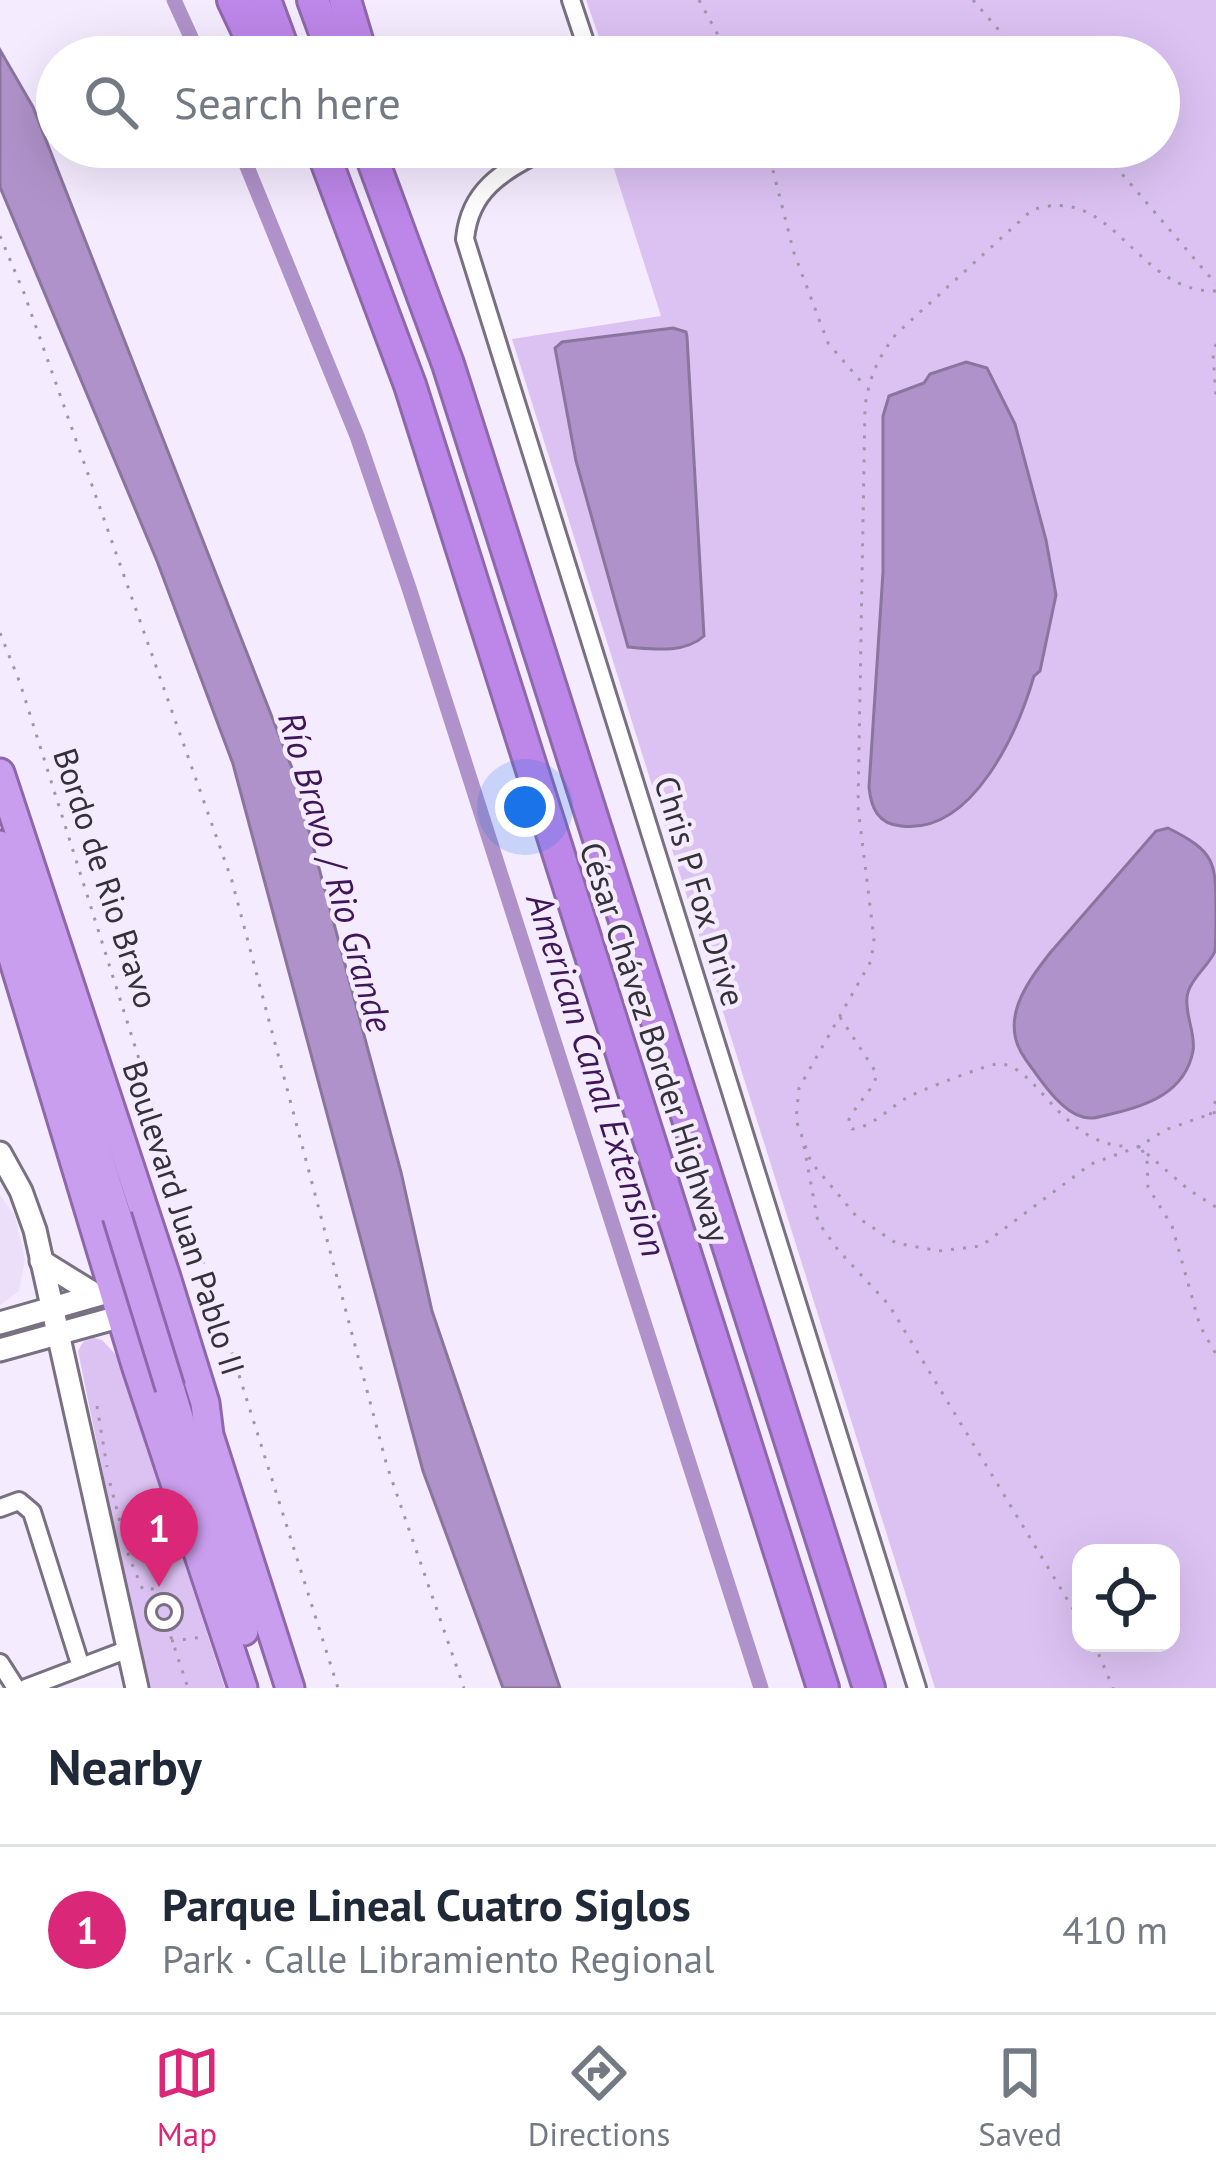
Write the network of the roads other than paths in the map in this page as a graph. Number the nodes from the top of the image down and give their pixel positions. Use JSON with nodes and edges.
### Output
{"nodes":[{"id":1,"x":233,"y":0,"type":"edge"},
{"id":2,"x":265,"y":0,"type":"edge"},
{"id":3,"x":313,"y":0,"type":"edge"},
{"id":4,"x":345,"y":0,"type":"edge"},
{"id":5,"x":571,"y":0,"type":"edge"},
{"id":6,"x":250,"y":36,"type":"edge"},
{"id":7,"x":278,"y":36,"type":"edge"},
{"id":8,"x":326,"y":36,"type":"edge"},
{"id":9,"x":356,"y":36,"type":"edge"},
{"id":10,"x":583,"y":36,"type":"edge"},
{"id":11,"x":310,"y":168,"type":"edge"},
{"id":12,"x":329,"y":168,"type":"edge"},
{"id":13,"x":376,"y":168,"type":"edge"},
{"id":14,"x":394,"y":168,"type":"edge"},
{"id":15,"x":514,"y":168,"type":"edge"},
{"id":16,"x":448,"y":364,"type":"junction"},
{"id":17,"x":410,"y":385,"type":"junction"},
{"id":18,"x":0,"y":773,"type":"edge"},
{"id":19,"x":3,"y":866,"type":"edge"},
{"id":20,"x":10,"y":904,"type":"edge"},
{"id":21,"x":89,"y":1037,"type":"junction"},
{"id":22,"x":0,"y":1153,"type":"edge"},
{"id":23,"x":131,"y":1228,"type":"junction"},
{"id":24,"x":97,"y":1238,"type":"junction"},
{"id":25,"x":40,"y":1261,"type":"junction"},
{"id":26,"x":152,"y":1294,"type":"junction"},
{"id":27,"x":110,"y":1301,"type":"junction"},
{"id":28,"x":52,"y":1308,"type":"junction"},
{"id":29,"x":0,"y":1323,"type":"edge"},
{"id":30,"x":59,"y":1334,"type":"junction"},
{"id":31,"x":0,"y":1349,"type":"edge"},
{"id":32,"x":171,"y":1354,"type":"junction"},
{"id":33,"x":136,"y":1365,"type":"junction"},
{"id":34,"x":209,"y":1435,"type":"junction"},
{"id":35,"x":0,"y":1508,"type":"edge"},
{"id":36,"x":126,"y":1650,"type":"junction"},
{"id":37,"x":0,"y":1664,"type":"edge"},
{"id":38,"x":81,"y":1667,"type":"junction"},
{"id":39,"x":16,"y":1688,"type":"edge"},
{"id":40,"x":26,"y":1688,"type":"edge"},
{"id":41,"x":136,"y":1688,"type":"edge"},
{"id":42,"x":243,"y":1688,"type":"edge"},
{"id":43,"x":261,"y":1688,"type":"edge"},
{"id":44,"x":290,"y":1688,"type":"edge"},
{"id":45,"x":823,"y":1688,"type":"edge"},
{"id":46,"x":869,"y":1688,"type":"edge"},
{"id":47,"x":916,"y":1688,"type":"edge"}],
"edges":[{"from":1,"to":6,"type":"highway"},
{"from":2,"to":7,"type":"highway"},
{"from":3,"to":8,"type":"highway"},
{"from":4,"to":9,"type":"highway"},
{"from":5,"to":10,"type":"street"},
{"from":11,"to":17,"type":"highway"},
{"from":12,"to":17,"type":"highway","name":"César Chávez Border Highway"},
{"from":13,"to":16,"type":"highway","name":"César Chávez Border Highway"},
{"from":14,"to":16,"type":"highway"},
{"from":15,"to":47,"type":"street","name":"Chris P Fox Drive"},
{"from":16,"to":46,"type":"highway","name":"César Chávez Border Highway"},
{"from":17,"to":45,"type":"highway","name":"César Chávez Border Highway"},
{"from":18,"to":21,"type":"highway","name":"Boulevard Juan Pablo II"},
{"from":19,"to":20,"type":"highway","name":"Boulevard Juan Pablo II"},
{"from":20,"to":24,"type":"highway"},
{"from":20,"to":43,"type":"highway","name":"Boulevard Juan Pablo II","bridge":true},
{"from":21,"to":23,"type":"highway"},
{"from":21,"to":34,"type":"highway","name":"Boulevard Juan Pablo II"},
{"from":22,"to":25,"type":"street"},
{"from":23,"to":24,"type":"highway"},
{"from":23,"to":26,"type":"highway"},
{"from":24,"to":27,"type":"highway"},
{"from":25,"to":27,"type":"street"},
{"from":25,"to":28,"type":"street"},
{"from":26,"to":27,"type":"street"},
{"from":26,"to":32,"type":"highway"},
{"from":27,"to":28,"type":"street"},
{"from":27,"to":30,"type":"street"},
{"from":27,"to":33,"type":"highway"},
{"from":28,"to":29,"type":"street"},
{"from":28,"to":30,"type":"street"},
{"from":30,"to":31,"type":"street"},
{"from":30,"to":36,"type":"street"},
{"from":32,"to":33,"type":"highway"},
{"from":32,"to":34,"type":"highway"},
{"from":33,"to":42,"type":"highway"},
{"from":34,"to":44,"type":"highway","name":"Boulevard Juan Pablo II"},
{"from":35,"to":38,"type":"street"},
{"from":36,"to":38,"type":"street"},
{"from":36,"to":41,"type":"street"},
{"from":37,"to":39,"type":"street"},
{"from":38,"to":40,"type":"street"}]}
